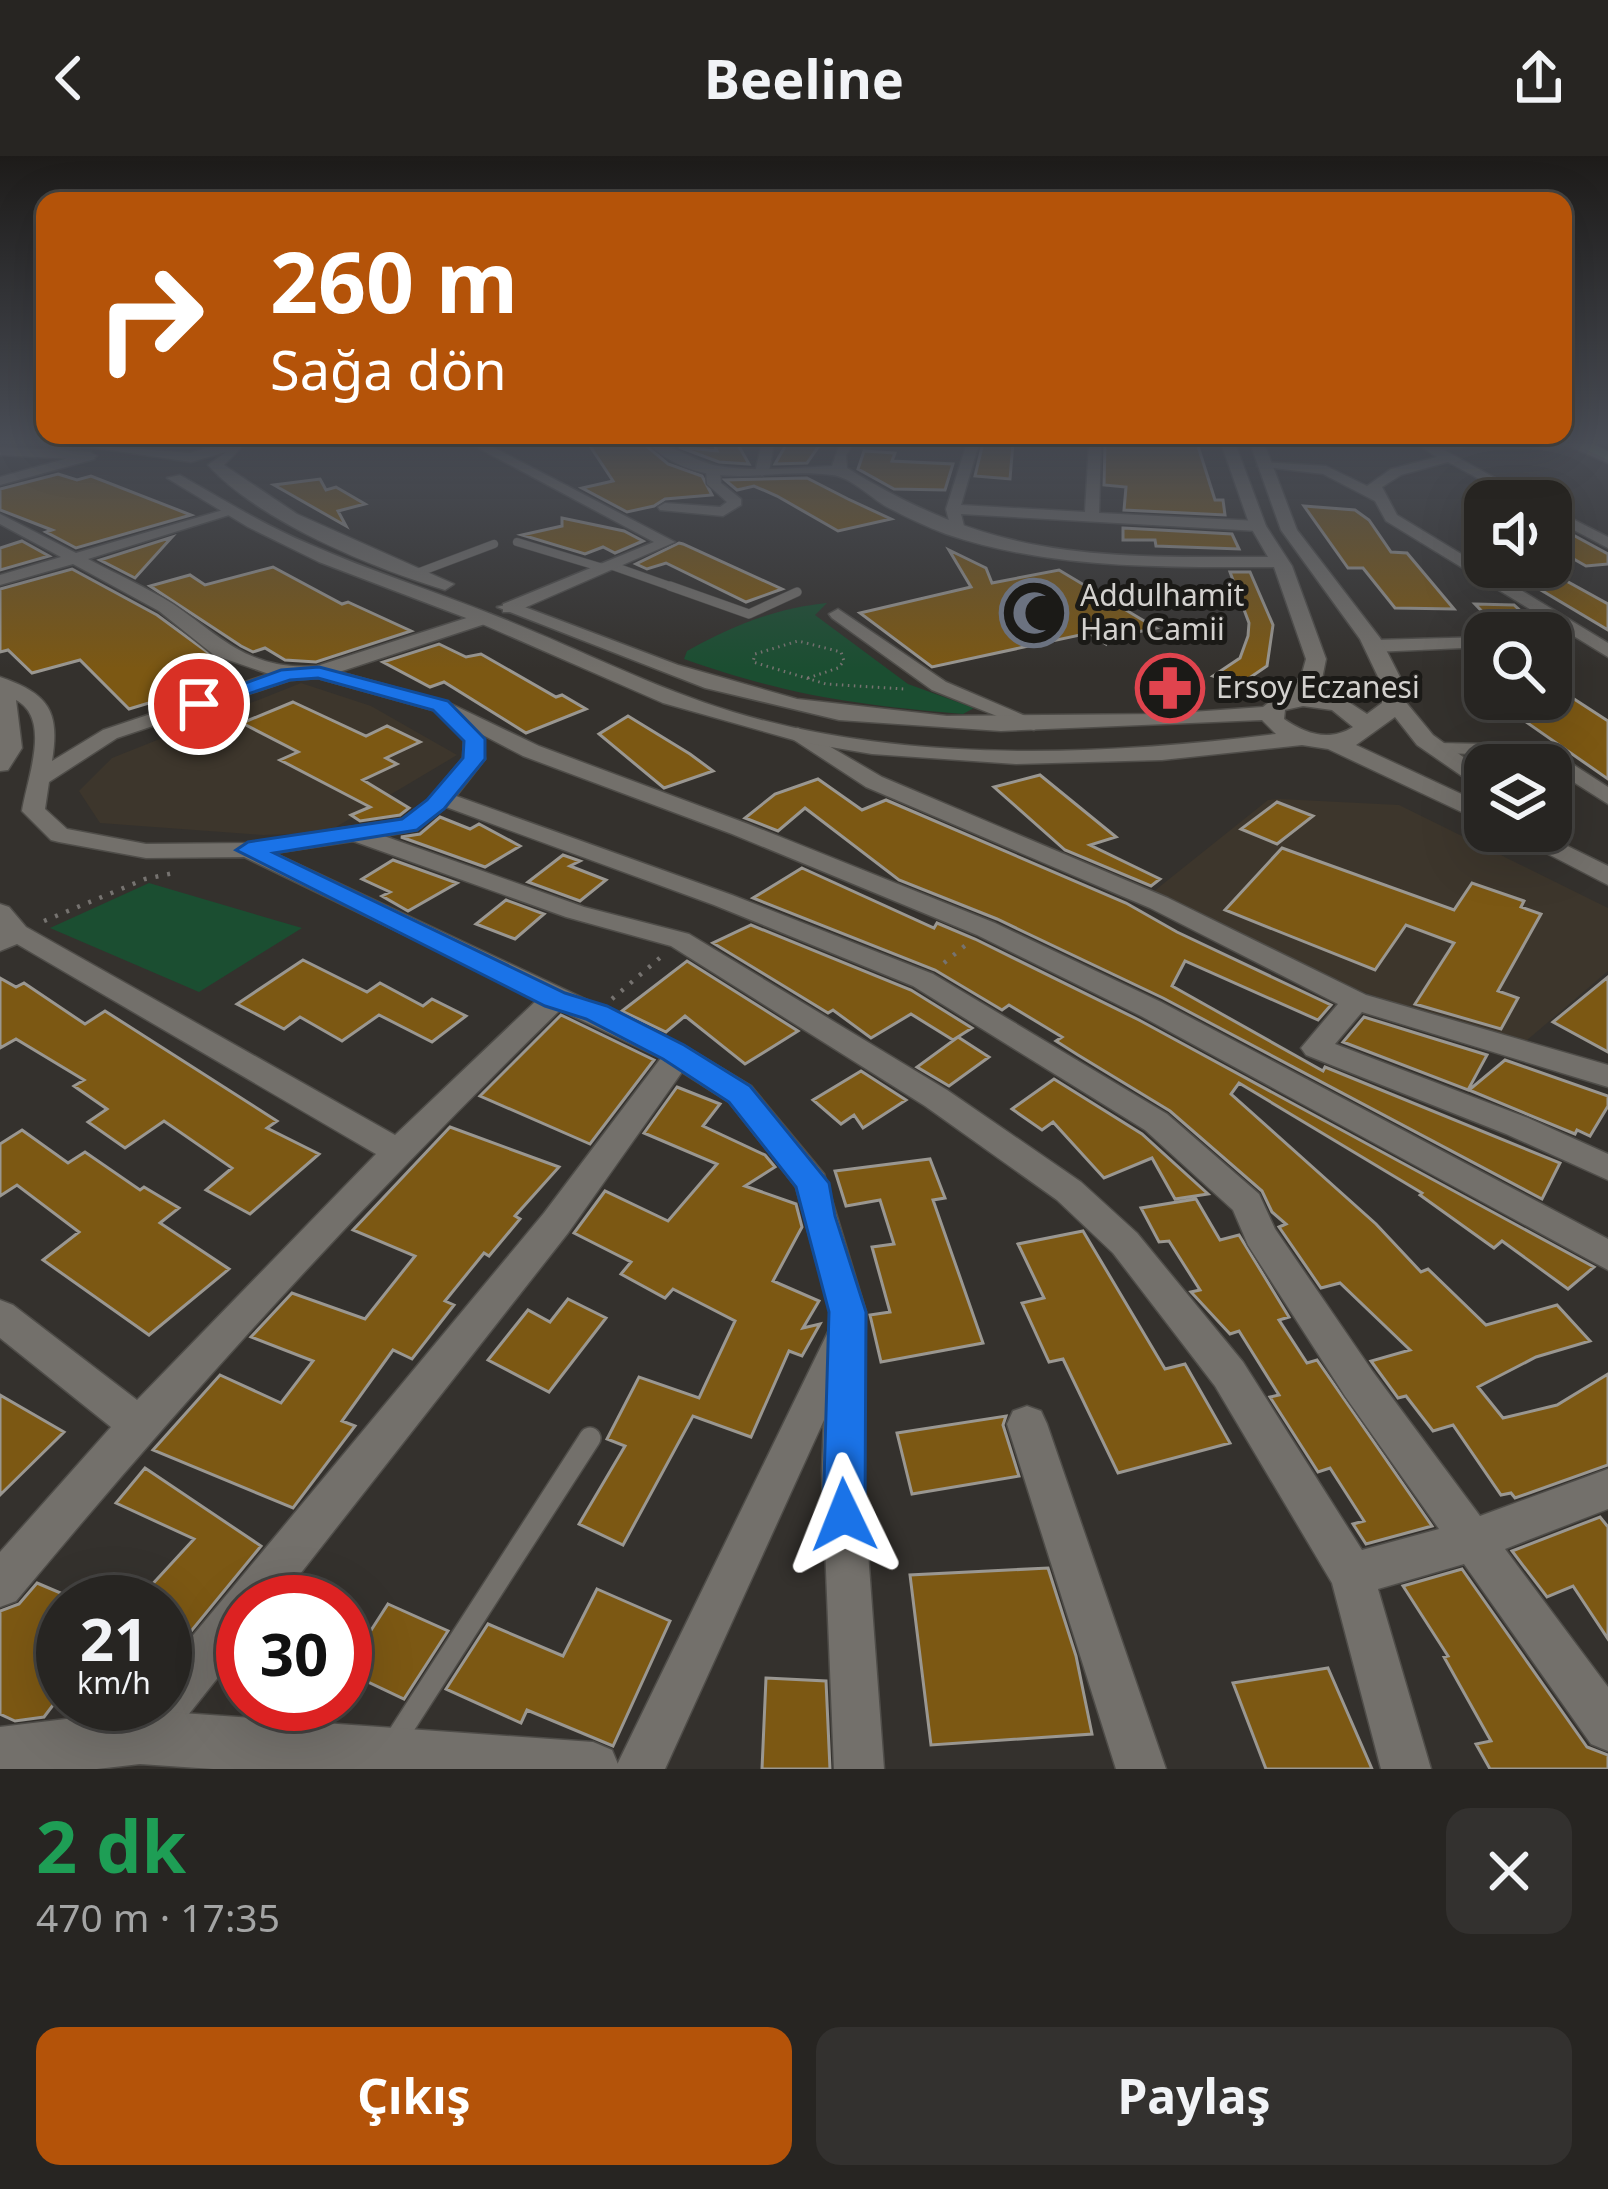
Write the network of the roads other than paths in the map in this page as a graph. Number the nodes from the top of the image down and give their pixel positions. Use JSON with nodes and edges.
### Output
{"nodes":[{"id":1,"x":0,"y":518,"type":"edge"},
{"id":2,"x":213,"y":518,"type":"edge"},
{"id":3,"x":246,"y":518,"type":"edge"},
{"id":4,"x":298,"y":518,"type":"edge"},
{"id":5,"x":621,"y":518,"type":"edge"},
{"id":6,"x":921,"y":518,"type":"edge"},
{"id":7,"x":954,"y":518,"type":"edge"},
{"id":8,"x":1130,"y":518,"type":"edge"},
{"id":9,"x":1255,"y":518,"type":"edge"},
{"id":10,"x":1284,"y":518,"type":"edge"},
{"id":11,"x":1391,"y":518,"type":"edge"},
{"id":12,"x":1572,"y":523,"type":"edge"},
{"id":13,"x":1258,"y":526,"type":"junction"},
{"id":14,"x":957,"y":535,"type":"junction"},
{"id":15,"x":517,"y":542,"type":"dead end"},
{"id":16,"x":1608,"y":543,"type":"edge"},
{"id":17,"x":494,"y":544,"type":"dead end"},
{"id":18,"x":79,"y":557,"type":"junction"},
{"id":19,"x":1280,"y":562,"type":"junction"},
{"id":20,"x":606,"y":567,"type":"junction"},
{"id":21,"x":417,"y":572,"type":"junction"},
{"id":22,"x":0,"y":580,"type":"edge"},
{"id":23,"x":796,"y":592,"type":"dead end"},
{"id":24,"x":509,"y":608,"type":"junction"},
{"id":25,"x":838,"y":614,"type":"dead end"},
{"id":26,"x":485,"y":618,"type":"junction"},
{"id":27,"x":1598,"y":638,"type":"edge"},
{"id":28,"x":1464,"y":643,"type":"edge"},
{"id":29,"x":1374,"y":646,"type":"junction"},
{"id":30,"x":1608,"y":651,"type":"edge"},
{"id":31,"x":319,"y":673,"type":"junction"},
{"id":32,"x":288,"y":674,"type":"junction"},
{"id":33,"x":3,"y":685,"type":"edge"},
{"id":34,"x":1394,"y":701,"type":"junction"},
{"id":35,"x":440,"y":706,"type":"junction"},
{"id":36,"x":1277,"y":707,"type":"junction"},
{"id":37,"x":1034,"y":724,"type":"junction"},
{"id":38,"x":1364,"y":724,"type":"junction"},
{"id":39,"x":798,"y":734,"type":"junction"},
{"id":40,"x":1302,"y":738,"type":"junction"},
{"id":41,"x":1331,"y":742,"type":"junction"},
{"id":42,"x":904,"y":747,"type":"junction"},
{"id":43,"x":1438,"y":749,"type":"junction"},
{"id":44,"x":0,"y":765,"type":"edge"},
{"id":45,"x":1464,"y":769,"type":"edge"},
{"id":46,"x":38,"y":778,"type":"junction"},
{"id":47,"x":874,"y":782,"type":"junction"},
{"id":48,"x":1608,"y":797,"type":"edge"},
{"id":49,"x":441,"y":798,"type":"junction"},
{"id":50,"x":1464,"y":805,"type":"edge"},
{"id":51,"x":354,"y":833,"type":"junction"},
{"id":52,"x":248,"y":850,"type":"junction"},
{"id":53,"x":1559,"y":852,"type":"edge"},
{"id":54,"x":1566,"y":852,"type":"edge"},
{"id":55,"x":1575,"y":860,"type":"junction"},
{"id":56,"x":1608,"y":877,"type":"edge"},
{"id":57,"x":5,"y":925,"type":"edge"},
{"id":58,"x":555,"y":999,"type":"junction"},
{"id":59,"x":1356,"y":1001,"type":"junction"},
{"id":60,"x":678,"y":1056,"type":"junction"},
{"id":61,"x":1608,"y":1076,"type":"edge"},
{"id":62,"x":395,"y":1150,"type":"junction"},
{"id":63,"x":1608,"y":1168,"type":"edge"},
{"id":64,"x":1608,"y":1256,"type":"edge"},
{"id":65,"x":0,"y":1316,"type":"edge"},
{"id":66,"x":846,"y":1333,"type":"junction"},
{"id":67,"x":136,"y":1423,"type":"junction"},
{"id":68,"x":1027,"y":1424,"type":"dead end"},
{"id":69,"x":590,"y":1438,"type":"dead end"},
{"id":70,"x":1608,"y":1489,"type":"edge"},
{"id":71,"x":1472,"y":1541,"type":"junction"},
{"id":72,"x":272,"y":1575,"type":"edge"},
{"id":73,"x":1352,"y":1575,"type":"junction"},
{"id":74,"x":0,"y":1585,"type":"edge"},
{"id":75,"x":216,"y":1643,"type":"edge"},
{"id":76,"x":1608,"y":1727,"type":"edge"},
{"id":77,"x":140,"y":1737,"type":"junction"},
{"id":78,"x":387,"y":1753,"type":"junction"},
{"id":79,"x":0,"y":1754,"type":"edge"},
{"id":80,"x":593,"y":1769,"type":"edge"},
{"id":81,"x":640,"y":1769,"type":"edge"},
{"id":82,"x":859,"y":1769,"type":"edge"},
{"id":83,"x":1141,"y":1769,"type":"edge"},
{"id":84,"x":1406,"y":1769,"type":"edge"}],
"edges":[{"from":1,"to":18,"type":"street"},
{"from":2,"to":18,"type":"street"},
{"from":3,"to":26,"type":"main road"},
{"from":4,"to":21,"type":"main road"},
{"from":5,"to":20,"type":"street"},
{"from":6,"to":14,"type":"main road"},
{"from":7,"to":14,"type":"street"},
{"from":8,"to":13,"type":"street"},
{"from":9,"to":13,"type":"main road"},
{"from":10,"to":29,"type":"main road"},
{"from":11,"to":27,"type":"street"},
{"from":12,"to":16,"type":"street"},
{"from":13,"to":19,"type":"main road"},
{"from":14,"to":19,"type":"main road"},
{"from":15,"to":20,"type":"lane"},
{"from":17,"to":21,"type":"lane"},
{"from":18,"to":22,"type":"street"},
{"from":18,"to":32,"type":"street"},
{"from":19,"to":36,"type":"main road"},
{"from":20,"to":23,"type":"lane"},
{"from":20,"to":24,"type":"street"},
{"from":21,"to":24,"type":"main road"},
{"from":24,"to":37,"type":"main road"},
{"from":25,"to":37,"type":"street"},
{"from":26,"to":31,"type":"street"},
{"from":26,"to":39,"type":"main road"},
{"from":27,"to":30,"type":"street"},
{"from":28,"to":29,"type":"street"},
{"from":29,"to":34,"type":"main road"},
{"from":31,"to":32,"type":"street"},
{"from":31,"to":35,"type":"street"},
{"from":32,"to":46,"type":"street"},
{"from":33,"to":44,"type":"street"},
{"from":33,"to":46,"type":"street"},
{"from":34,"to":38,"type":"main road"},
{"from":34,"to":43,"type":"main road"},
{"from":35,"to":49,"type":"street"},
{"from":35,"to":64,"type":"street"},
{"from":36,"to":37,"type":"main road"},
{"from":36,"to":38,"type":"main road"},
{"from":36,"to":40,"type":"main road"},
{"from":38,"to":41,"type":"main road"},
{"from":39,"to":42,"type":"main road"},
{"from":39,"to":47,"type":"street"},
{"from":40,"to":41,"type":"main road"},
{"from":40,"to":42,"type":"main road"},
{"from":41,"to":50,"type":"main road"},
{"from":42,"to":47,"type":"street"},
{"from":43,"to":45,"type":"main road"},
{"from":43,"to":48,"type":"street"},
{"from":46,"to":52,"type":"street"},
{"from":47,"to":59,"type":"street"},
{"from":49,"to":51,"type":"street"},
{"from":49,"to":71,"type":"street"},
{"from":51,"to":52,"type":"street"},
{"from":51,"to":73,"type":"street"},
{"from":52,"to":58,"type":"street"},
{"from":53,"to":55,"type":"main road"},
{"from":54,"to":55,"type":"main road"},
{"from":55,"to":56,"type":"main road"},
{"from":57,"to":62,"type":"street"},
{"from":58,"to":60,"type":"street"},
{"from":58,"to":62,"type":"street"},
{"from":59,"to":61,"type":"street"},
{"from":59,"to":63,"type":"street"},
{"from":60,"to":66,"type":"street"},
{"from":60,"to":72,"type":"street"},
{"from":62,"to":67,"type":"street"},
{"from":65,"to":67,"type":"street"},
{"from":66,"to":81,"type":"street"},
{"from":66,"to":82,"type":"street"},
{"from":67,"to":74,"type":"street"},
{"from":68,"to":83,"type":"street"},
{"from":69,"to":78,"type":"lane"},
{"from":70,"to":71,"type":"street"},
{"from":71,"to":73,"type":"street"},
{"from":71,"to":76,"type":"street"},
{"from":73,"to":84,"type":"street"},
{"from":75,"to":77,"type":"street"},
{"from":77,"to":78,"type":"main road"},
{"from":77,"to":79,"type":"main road"},
{"from":78,"to":80,"type":"main road"}]}
